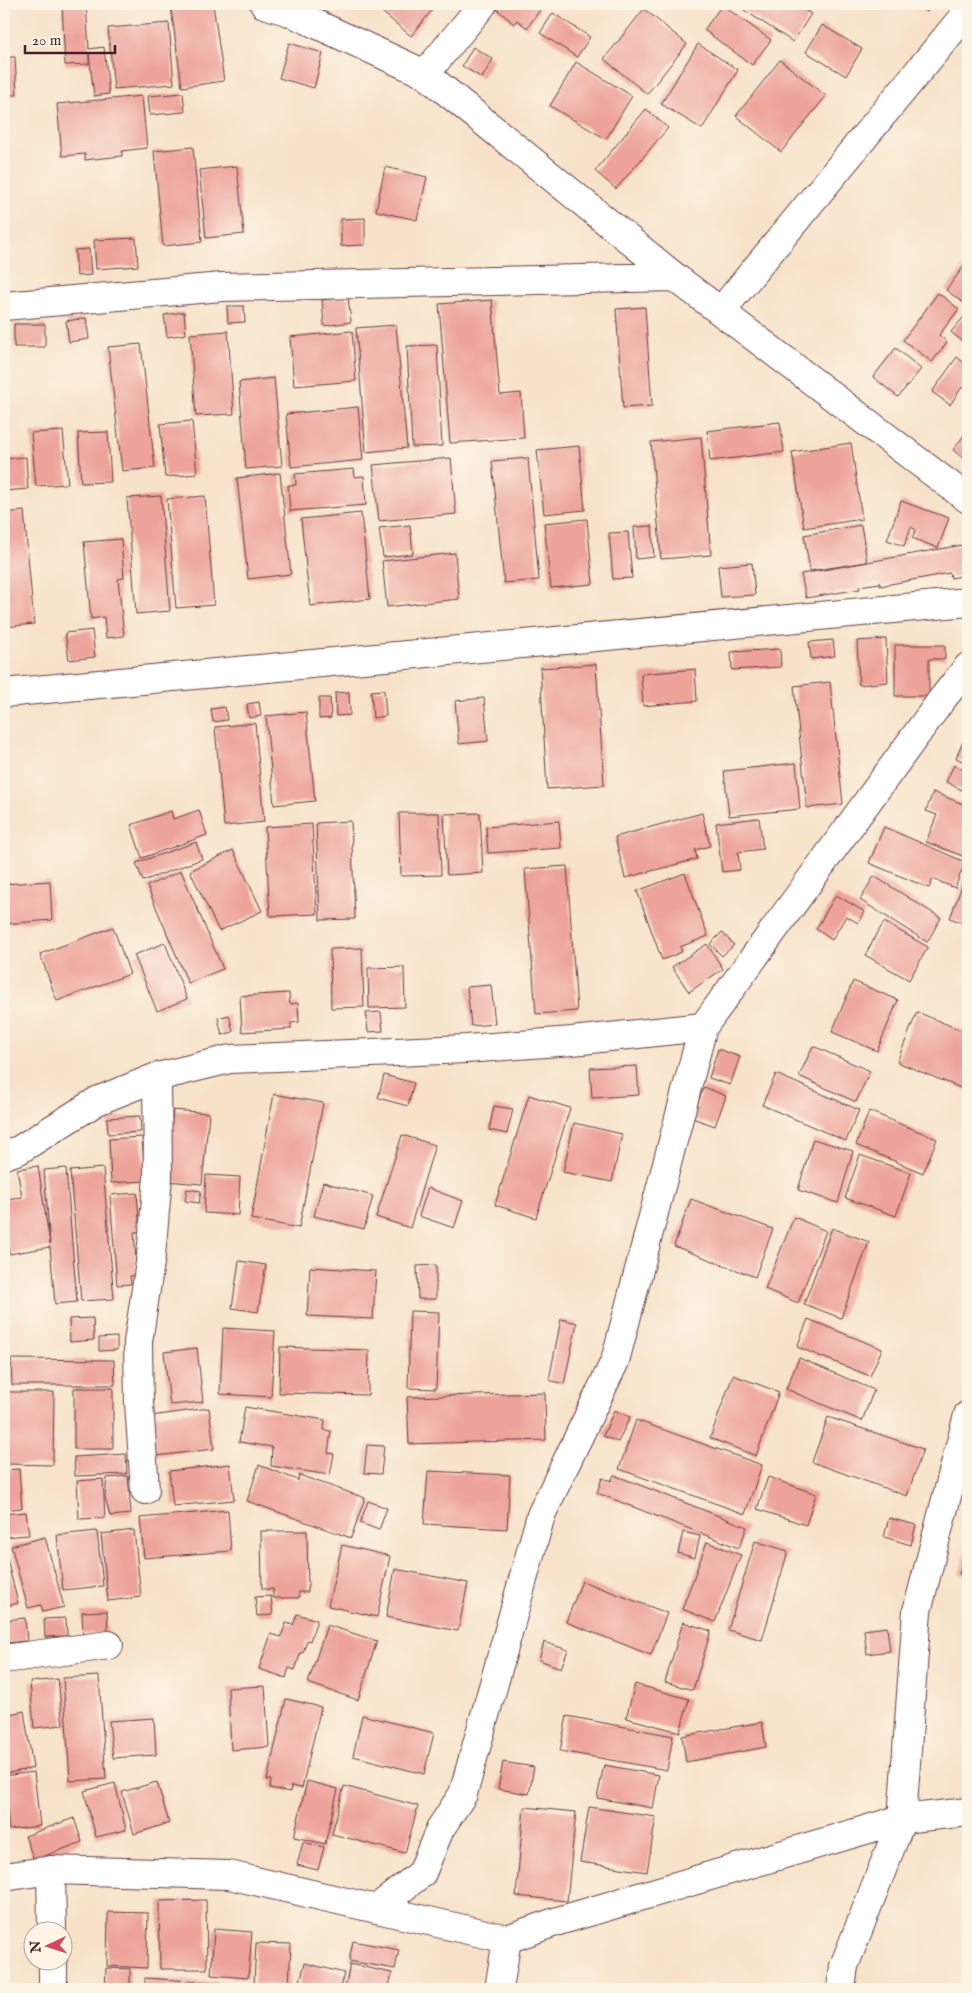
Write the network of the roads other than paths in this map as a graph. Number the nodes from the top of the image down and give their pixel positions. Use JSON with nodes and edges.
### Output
{"nodes":[{"id":1,"x":264,"y":4,"type":"edge"},
{"id":2,"x":483,"y":4,"type":"edge"},
{"id":3,"x":968,"y":11,"type":"edge"},
{"id":4,"x":425,"y":74,"type":"junction"},
{"id":5,"x":675,"y":277,"type":"junction"},
{"id":6,"x":4,"y":306,"type":"edge"},
{"id":7,"x":721,"y":311,"type":"junction"},
{"id":8,"x":968,"y":499,"type":"edge"},
{"id":9,"x":968,"y":602,"type":"edge"},
{"id":10,"x":968,"y":667,"type":"edge"},
{"id":11,"x":4,"y":693,"type":"edge"},
{"id":12,"x":703,"y":1027,"type":"junction"},
{"id":13,"x":157,"y":1077,"type":"junction"},
{"id":14,"x":4,"y":1155,"type":"edge"},
{"id":15,"x":968,"y":1415,"type":"edge"},
{"id":16,"x":146,"y":1490,"type":"dead end"},
{"id":17,"x":109,"y":1645,"type":"dead end"},
{"id":18,"x":4,"y":1659,"type":"edge"},
{"id":19,"x":968,"y":1812,"type":"edge"},
{"id":20,"x":902,"y":1819,"type":"junction"},
{"id":21,"x":51,"y":1870,"type":"junction"},
{"id":22,"x":4,"y":1876,"type":"edge"},
{"id":23,"x":376,"y":1909,"type":"junction"},
{"id":24,"x":52,"y":1920,"type":"edge"},
{"id":25,"x":508,"y":1939,"type":"junction"},
{"id":26,"x":53,"y":1970,"type":"edge"},
{"id":27,"x":53,"y":1989,"type":"edge"},
{"id":28,"x":499,"y":1989,"type":"edge"},
{"id":29,"x":841,"y":1989,"type":"edge"}],
"edges":[{"from":1,"to":4,"type":"street"},
{"from":2,"to":4,"type":"street"},
{"from":3,"to":7,"type":"street"},
{"from":4,"to":5,"type":"street"},
{"from":5,"to":6,"type":"street"},
{"from":5,"to":7,"type":"street"},
{"from":7,"to":8,"type":"street"},
{"from":9,"to":11,"type":"street"},
{"from":10,"to":12,"type":"street"},
{"from":12,"to":13,"type":"street"},
{"from":12,"to":23,"type":"street"},
{"from":13,"to":14,"type":"street"},
{"from":13,"to":16,"type":"street"},
{"from":15,"to":20,"type":"street"},
{"from":17,"to":18,"type":"street"},
{"from":19,"to":20,"type":"street"},
{"from":20,"to":25,"type":"street"},
{"from":20,"to":29,"type":"street"},
{"from":21,"to":22,"type":"street"},
{"from":21,"to":23,"type":"street"},
{"from":21,"to":24,"type":"street"},
{"from":23,"to":25,"type":"street"},
{"from":25,"to":28,"type":"street"},
{"from":26,"to":27,"type":"street"}]}
